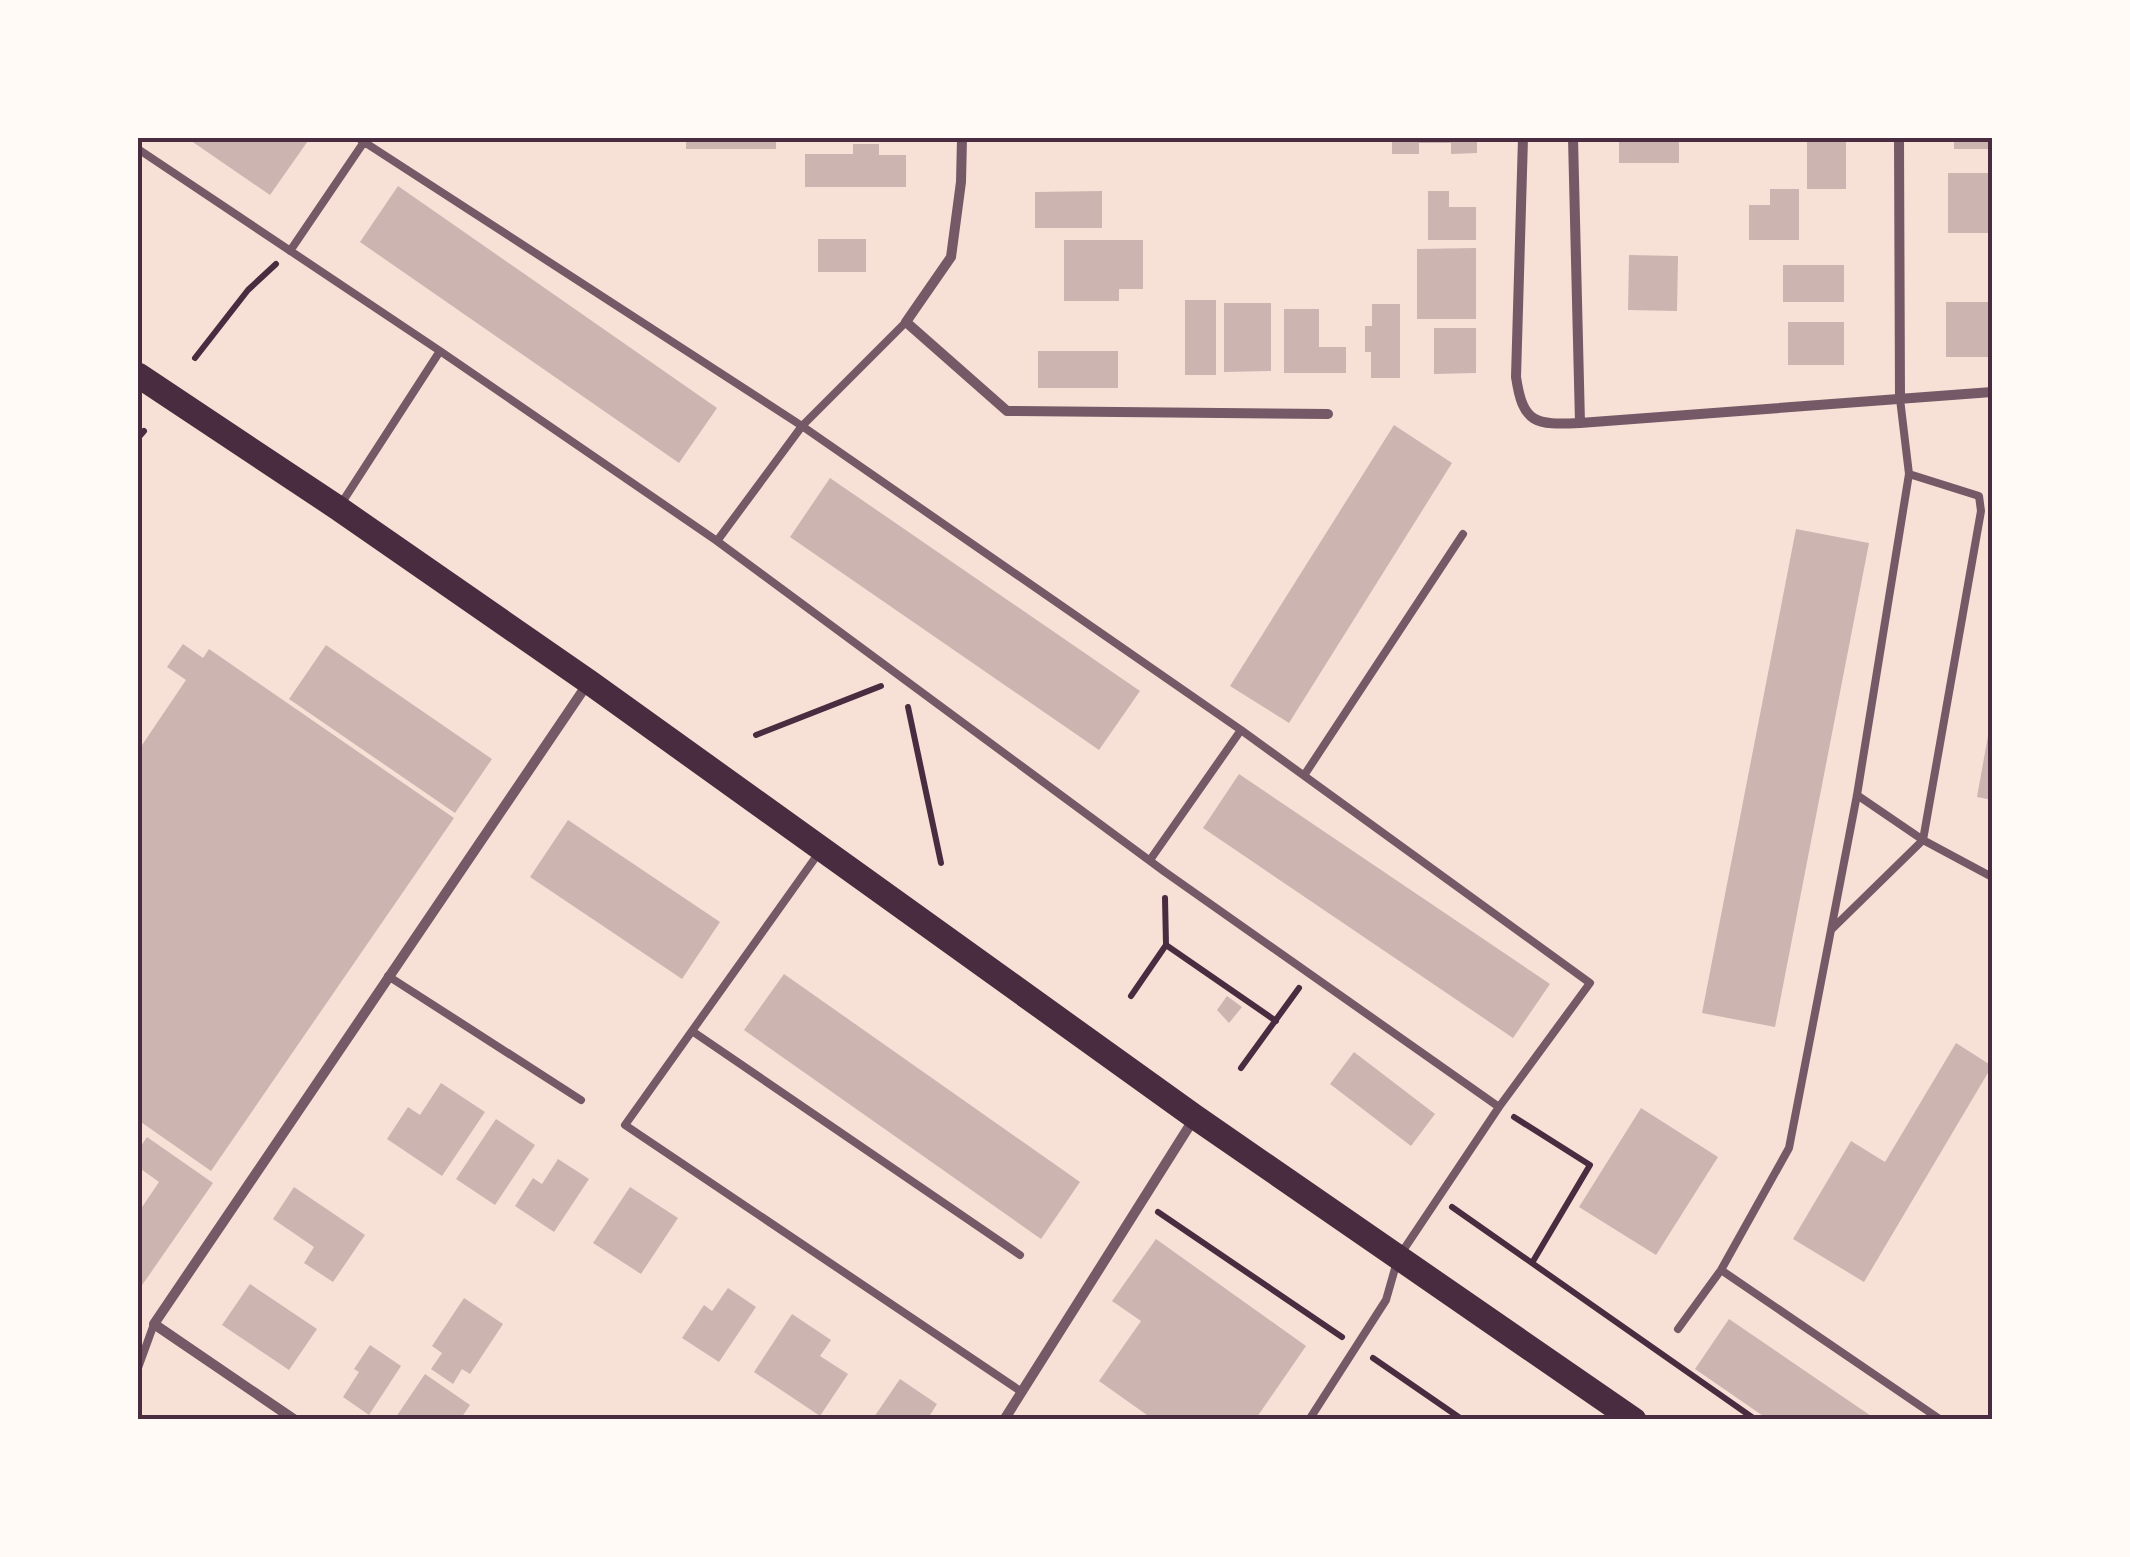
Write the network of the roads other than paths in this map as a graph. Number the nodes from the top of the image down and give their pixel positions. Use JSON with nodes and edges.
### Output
{"nodes":[{"id":1,"x":962,"y":138,"type":"edge"},
{"id":2,"x":1523,"y":138,"type":"edge"},
{"id":3,"x":1573,"y":138,"type":"edge"},
{"id":4,"x":1899,"y":138,"type":"edge"},
{"id":5,"x":363,"y":139,"type":"edge"},
{"id":6,"x":138,"y":149,"type":"edge"},
{"id":7,"x":290,"y":251,"type":"junction"},
{"id":8,"x":906,"y":322,"type":"junction"},
{"id":9,"x":440,"y":351,"type":"junction"},
{"id":10,"x":138,"y":375,"type":"edge"},
{"id":11,"x":1992,"y":392,"type":"edge"},
{"id":12,"x":1900,"y":399,"type":"junction"},
{"id":13,"x":1328,"y":414,"type":"dead end"},
{"id":14,"x":1580,"y":423,"type":"junction"},
{"id":15,"x":802,"y":426,"type":"junction"},
{"id":16,"x":1909,"y":474,"type":"junction"},
{"id":17,"x":338,"y":508,"type":"junction"},
{"id":18,"x":1463,"y":534,"type":"dead end"},
{"id":19,"x":717,"y":542,"type":"junction"},
{"id":20,"x":589,"y":682,"type":"junction"},
{"id":21,"x":1241,"y":730,"type":"junction"},
{"id":22,"x":1305,"y":774,"type":"junction"},
{"id":23,"x":1857,"y":795,"type":"junction"},
{"id":24,"x":1923,"y":840,"type":"junction"},
{"id":25,"x":820,"y":850,"type":"junction"},
{"id":26,"x":1150,"y":860,"type":"junction"},
{"id":27,"x":1992,"y":877,"type":"edge"},
{"id":28,"x":1832,"y":929,"type":"junction"},
{"id":29,"x":388,"y":976,"type":"junction"},
{"id":30,"x":692,"y":1031,"type":"junction"},
{"id":31,"x":581,"y":1100,"type":"dead end"},
{"id":32,"x":1499,"y":1107,"type":"junction"},
{"id":33,"x":1195,"y":1117,"type":"junction"},
{"id":34,"x":1020,"y":1255,"type":"dead end"},
{"id":35,"x":1398,"y":1258,"type":"junction"},
{"id":36,"x":1722,"y":1270,"type":"junction"},
{"id":37,"x":154,"y":1324,"type":"junction"},
{"id":38,"x":1678,"y":1329,"type":"dead end"},
{"id":39,"x":138,"y":1368,"type":"edge"},
{"id":40,"x":1022,"y":1392,"type":"junction"},
{"id":41,"x":295,"y":1420,"type":"edge"},
{"id":42,"x":1004,"y":1420,"type":"edge"},
{"id":43,"x":1309,"y":1420,"type":"edge"},
{"id":44,"x":1634,"y":1420,"type":"edge"},
{"id":45,"x":1941,"y":1420,"type":"edge"}],
"edges":[{"from":1,"to":8,"type":"street"},
{"from":2,"to":14,"type":"street"},
{"from":3,"to":14,"type":"street"},
{"from":4,"to":12,"type":"street"},
{"from":5,"to":7,"type":"lane"},
{"from":5,"to":15,"type":"lane"},
{"from":6,"to":7,"type":"lane"},
{"from":7,"to":9,"type":"lane"},
{"from":8,"to":13,"type":"street"},
{"from":8,"to":15,"type":"lane"},
{"from":9,"to":17,"type":"lane"},
{"from":9,"to":19,"type":"lane"},
{"from":10,"to":17,"type":"main road"},
{"from":11,"to":12,"type":"street"},
{"from":12,"to":14,"type":"street"},
{"from":12,"to":16,"type":"lane"},
{"from":15,"to":19,"type":"lane"},
{"from":15,"to":21,"type":"lane"},
{"from":16,"to":23,"type":"lane"},
{"from":16,"to":24,"type":"lane"},
{"from":17,"to":20,"type":"main road"},
{"from":18,"to":22,"type":"lane"},
{"from":19,"to":26,"type":"lane"},
{"from":20,"to":25,"type":"main road"},
{"from":20,"to":29,"type":"street"},
{"from":21,"to":22,"type":"lane"},
{"from":21,"to":26,"type":"lane"},
{"from":22,"to":32,"type":"lane"},
{"from":23,"to":24,"type":"lane"},
{"from":23,"to":28,"type":"lane"},
{"from":24,"to":27,"type":"lane"},
{"from":24,"to":28,"type":"lane"},
{"from":25,"to":30,"type":"lane"},
{"from":25,"to":33,"type":"main road"},
{"from":26,"to":32,"type":"lane"},
{"from":28,"to":36,"type":"lane"},
{"from":29,"to":31,"type":"lane"},
{"from":29,"to":37,"type":"street"},
{"from":30,"to":34,"type":"lane"},
{"from":30,"to":40,"type":"lane"},
{"from":32,"to":35,"type":"lane"},
{"from":33,"to":35,"type":"main road"},
{"from":33,"to":40,"type":"street"},
{"from":35,"to":43,"type":"lane"},
{"from":35,"to":44,"type":"main road"},
{"from":36,"to":38,"type":"lane"},
{"from":36,"to":45,"type":"lane"},
{"from":37,"to":39,"type":"lane"},
{"from":37,"to":41,"type":"street"},
{"from":40,"to":42,"type":"street"}]}
